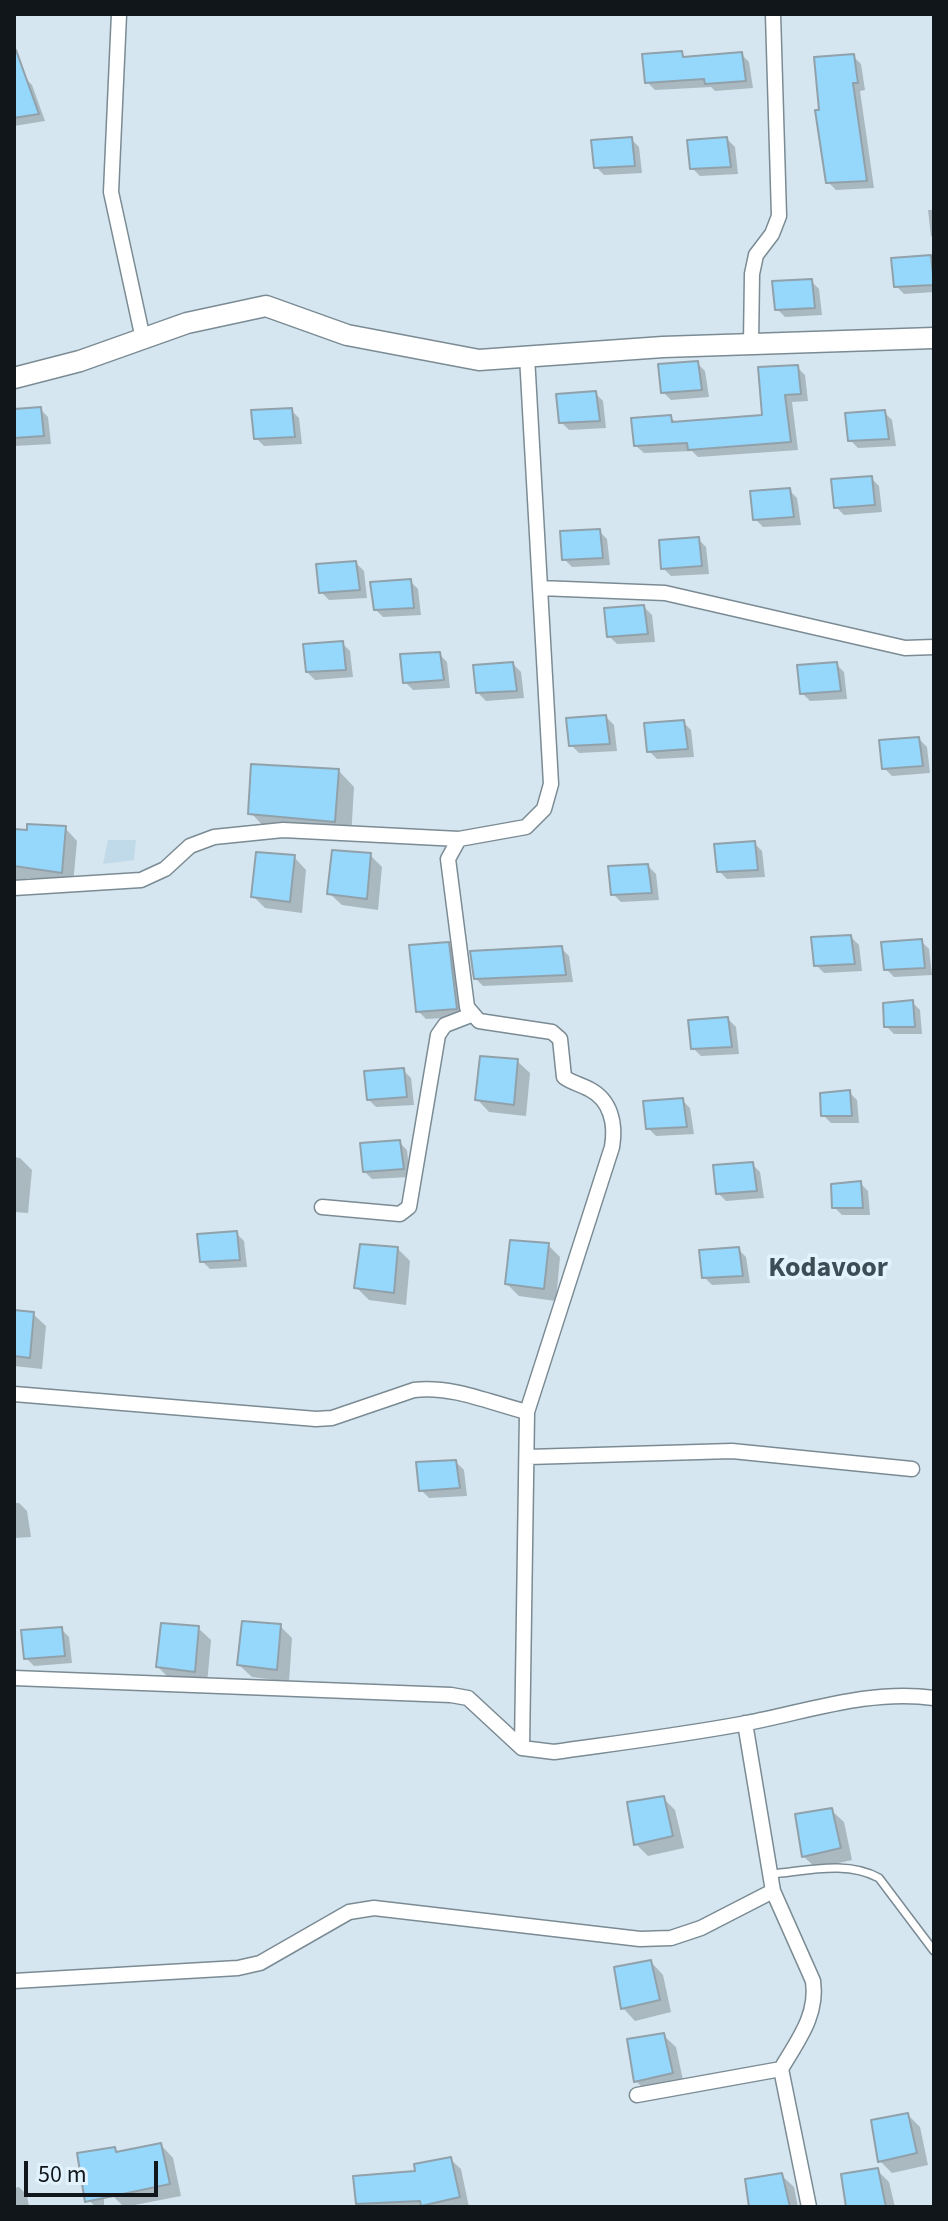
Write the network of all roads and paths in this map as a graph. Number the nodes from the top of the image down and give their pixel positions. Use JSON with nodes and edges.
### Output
{"nodes":[{"id":1,"x":119,"y":14,"type":"edge"},
{"id":2,"x":773,"y":14,"type":"edge"},
{"id":3,"x":934,"y":338,"type":"edge"},
{"id":4,"x":143,"y":339,"type":"junction"},
{"id":5,"x":751,"y":344,"type":"junction"},
{"id":6,"x":527,"y":356,"type":"junction"},
{"id":7,"x":14,"y":378,"type":"edge"},
{"id":8,"x":540,"y":588,"type":"junction"},
{"id":9,"x":934,"y":647,"type":"edge"},
{"id":10,"x":459,"y":839,"type":"junction"},
{"id":11,"x":14,"y":888,"type":"edge"},
{"id":12,"x":471,"y":1015,"type":"junction"},
{"id":13,"x":322,"y":1207,"type":"dead end"},
{"id":14,"x":14,"y":1394,"type":"edge"},
{"id":15,"x":527,"y":1412,"type":"junction"},
{"id":16,"x":528,"y":1457,"type":"junction"},
{"id":17,"x":912,"y":1469,"type":"dead end"},
{"id":18,"x":14,"y":1678,"type":"edge"},
{"id":19,"x":934,"y":1698,"type":"edge"},
{"id":20,"x":745,"y":1723,"type":"junction"},
{"id":21,"x":522,"y":1748,"type":"junction"},
{"id":22,"x":771,"y":1874,"type":"junction"},
{"id":23,"x":773,"y":1891,"type":"junction"},
{"id":24,"x":934,"y":1951,"type":"edge"},
{"id":25,"x":14,"y":1981,"type":"edge"},
{"id":26,"x":781,"y":2069,"type":"junction"},
{"id":27,"x":637,"y":2095,"type":"dead end"},
{"id":28,"x":809,"y":2207,"type":"edge"}],
"edges":[{"from":1,"to":4,"type":"street"},
{"from":2,"to":5,"type":"street"},
{"from":3,"to":5,"type":"street"},
{"from":4,"to":6,"type":"street"},
{"from":4,"to":7,"type":"street"},
{"from":5,"to":6,"type":"street"},
{"from":6,"to":8,"type":"street"},
{"from":8,"to":9,"type":"street"},
{"from":8,"to":10,"type":"street"},
{"from":10,"to":11,"type":"street"},
{"from":10,"to":12,"type":"street"},
{"from":12,"to":13,"type":"street"},
{"from":12,"to":15,"type":"street"},
{"from":14,"to":15,"type":"street"},
{"from":15,"to":16,"type":"street"},
{"from":16,"to":17,"type":"street"},
{"from":16,"to":21,"type":"street"},
{"from":18,"to":21,"type":"street"},
{"from":19,"to":20,"type":"street"},
{"from":20,"to":21,"type":"street"},
{"from":20,"to":22,"type":"street"},
{"from":22,"to":23,"type":"street"},
{"from":22,"to":24,"type":"lane"},
{"from":23,"to":25,"type":"street"},
{"from":23,"to":26,"type":"street"},
{"from":26,"to":27,"type":"street"},
{"from":26,"to":28,"type":"street"}]}
